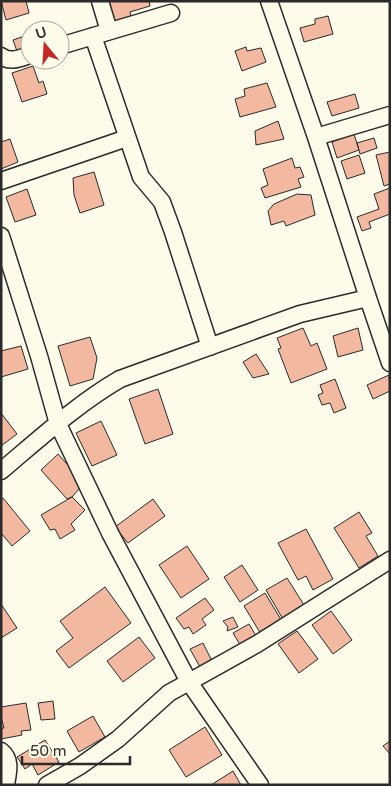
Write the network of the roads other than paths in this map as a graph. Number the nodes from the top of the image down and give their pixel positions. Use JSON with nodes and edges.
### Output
{"nodes":[{"id":1,"x":100,"y":1,"type":"edge"},
{"id":2,"x":269,"y":1,"type":"edge"},
{"id":3,"x":171,"y":13,"type":"dead end"},
{"id":4,"x":109,"y":31,"type":"junction"},
{"id":5,"x":93,"y":36,"type":"junction"},
{"id":6,"x":70,"y":43,"type":"edge"},
{"id":7,"x":1,"y":56,"type":"edge"},
{"id":8,"x":20,"y":58,"type":"edge"},
{"id":9,"x":390,"y":116,"type":"edge"},
{"id":10,"x":316,"y":137,"type":"junction"},
{"id":11,"x":127,"y":138,"type":"junction"},
{"id":12,"x":1,"y":181,"type":"edge"},
{"id":13,"x":1,"y":236,"type":"edge"},
{"id":14,"x":368,"y":298,"type":"junction"},
{"id":15,"x":210,"y":347,"type":"junction"},
{"id":16,"x":390,"y":362,"type":"edge"},
{"id":17,"x":58,"y":424,"type":"junction"},
{"id":18,"x":1,"y":471,"type":"edge"},
{"id":19,"x":390,"y":560,"type":"edge"},
{"id":20,"x":190,"y":682,"type":"junction"},
{"id":21,"x":1,"y":751,"type":"edge"},
{"id":22,"x":6,"y":785,"type":"edge"},
{"id":23,"x":47,"y":785,"type":"edge"},
{"id":24,"x":260,"y":785,"type":"edge"}],
"edges":[{"from":1,"to":4,"type":"street"},
{"from":2,"to":10,"type":"street"},
{"from":3,"to":4,"type":"street"},
{"from":4,"to":5,"type":"street"},
{"from":5,"to":6,"type":"street"},
{"from":5,"to":11,"type":"street"},
{"from":7,"to":8,"type":"street"},
{"from":9,"to":10,"type":"street"},
{"from":10,"to":14,"type":"street"},
{"from":11,"to":12,"type":"street"},
{"from":11,"to":15,"type":"street"},
{"from":13,"to":17,"type":"street"},
{"from":14,"to":15,"type":"street"},
{"from":14,"to":16,"type":"street"},
{"from":15,"to":17,"type":"street"},
{"from":17,"to":18,"type":"street"},
{"from":17,"to":20,"type":"street"},
{"from":19,"to":20,"type":"street"},
{"from":20,"to":23,"type":"street"},
{"from":20,"to":24,"type":"street"},
{"from":21,"to":22,"type":"street"}]}
